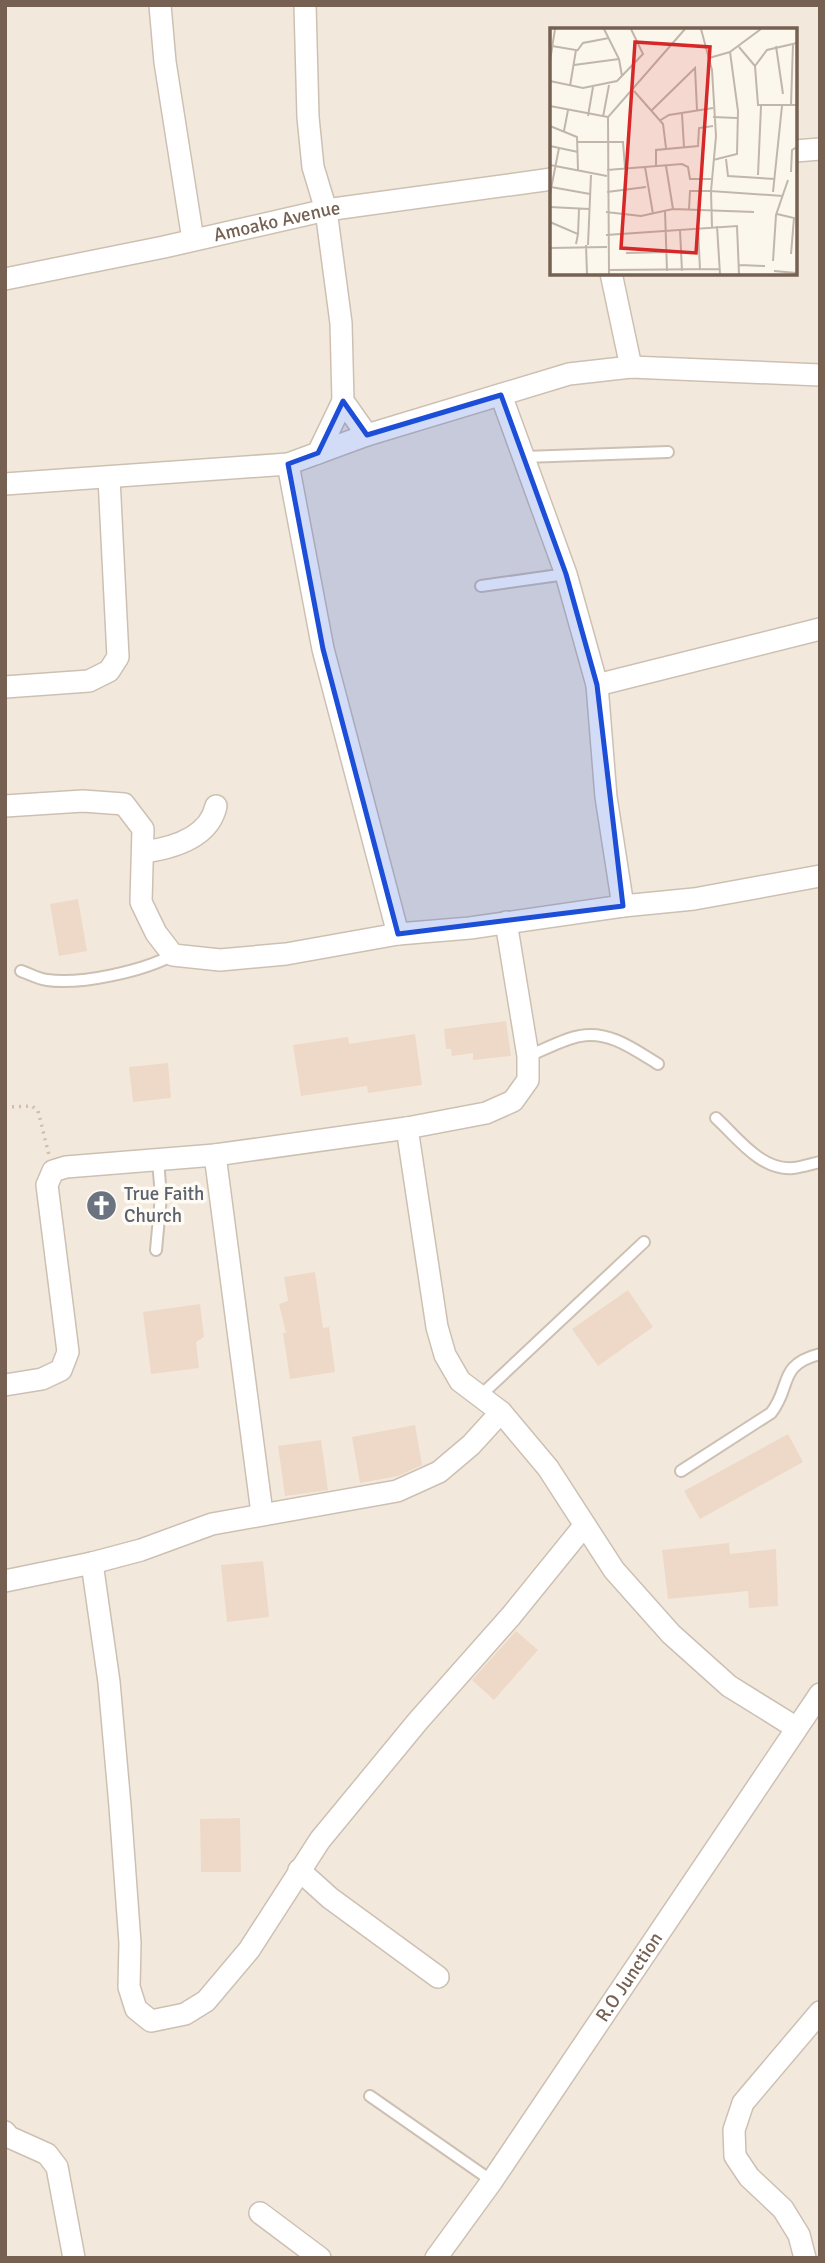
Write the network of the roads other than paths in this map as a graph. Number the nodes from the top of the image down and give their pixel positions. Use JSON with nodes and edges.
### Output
{"nodes":[{"id":1,"x":160,"y":5,"type":"edge"},
{"id":2,"x":305,"y":5,"type":"edge"},
{"id":3,"x":820,"y":149,"type":"edge"},
{"id":4,"x":797,"y":150,"type":"edge"},
{"id":5,"x":550,"y":179,"type":"edge"},
{"id":6,"x":326,"y":210,"type":"junction"},
{"id":7,"x":193,"y":240,"type":"junction"},
{"id":8,"x":611,"y":275,"type":"edge"},
{"id":9,"x":5,"y":279,"type":"edge"},
{"id":10,"x":631,"y":367,"type":"junction"},
{"id":11,"x":820,"y":375,"type":"edge"},
{"id":12,"x":501,"y":395,"type":"junction"},
{"id":13,"x":343,"y":401,"type":"junction"},
{"id":14,"x":367,"y":435,"type":"junction"},
{"id":15,"x":667,"y":452,"type":"dead end"},
{"id":16,"x":318,"y":453,"type":"junction"},
{"id":17,"x":524,"y":457,"type":"junction"},
{"id":18,"x":288,"y":464,"type":"junction"},
{"id":19,"x":109,"y":478,"type":"junction"},
{"id":20,"x":5,"y":484,"type":"edge"},
{"id":21,"x":566,"y":574,"type":"junction"},
{"id":22,"x":481,"y":586,"type":"dead end"},
{"id":23,"x":820,"y":629,"type":"edge"},
{"id":24,"x":597,"y":685,"type":"junction"},
{"id":25,"x":5,"y":687,"type":"edge"},
{"id":26,"x":5,"y":806,"type":"edge"},
{"id":27,"x":216,"y":806,"type":"dead end"},
{"id":28,"x":144,"y":852,"type":"junction"},
{"id":29,"x":820,"y":876,"type":"edge"},
{"id":30,"x":623,"y":906,"type":"junction"},
{"id":31,"x":506,"y":922,"type":"junction"},
{"id":32,"x":398,"y":933,"type":"junction"},
{"id":33,"x":173,"y":955,"type":"junction"},
{"id":34,"x":21,"y":971,"type":"dead end"},
{"id":35,"x":528,"y":1056,"type":"junction"},
{"id":36,"x":658,"y":1064,"type":"dead end"},
{"id":37,"x":716,"y":1118,"type":"dead end"},
{"id":38,"x":407,"y":1128,"type":"junction"},
{"id":39,"x":215,"y":1155,"type":"junction"},
{"id":40,"x":158,"y":1161,"type":"junction"},
{"id":41,"x":820,"y":1162,"type":"edge"},
{"id":42,"x":643,"y":1242,"type":"dead end"},
{"id":43,"x":156,"y":1250,"type":"dead end"},
{"id":44,"x":820,"y":1354,"type":"edge"},
{"id":45,"x":5,"y":1385,"type":"edge"},
{"id":46,"x":481,"y":1395,"type":"junction"},
{"id":47,"x":501,"y":1412,"type":"junction"},
{"id":48,"x":681,"y":1471,"type":"dead end"},
{"id":49,"x":262,"y":1513,"type":"junction"},
{"id":50,"x":584,"y":1526,"type":"junction"},
{"id":51,"x":92,"y":1563,"type":"junction"},
{"id":52,"x":5,"y":1581,"type":"edge"},
{"id":53,"x":820,"y":1694,"type":"edge"},
{"id":54,"x":795,"y":1727,"type":"junction"},
{"id":55,"x":299,"y":1870,"type":"junction"},
{"id":56,"x":438,"y":1977,"type":"dead end"},
{"id":57,"x":820,"y":2012,"type":"edge"},
{"id":58,"x":370,"y":2096,"type":"dead end"},
{"id":59,"x":6,"y":2137,"type":"edge"},
{"id":60,"x":492,"y":2181,"type":"junction"},
{"id":61,"x":260,"y":2213,"type":"dead end"},
{"id":62,"x":74,"y":2258,"type":"edge"},
{"id":63,"x":320,"y":2258,"type":"edge"},
{"id":64,"x":436,"y":2258,"type":"edge"},
{"id":65,"x":805,"y":2258,"type":"edge"}],
"edges":[{"from":1,"to":7,"type":"street"},
{"from":2,"to":6,"type":"street"},
{"from":3,"to":4,"type":"street"},
{"from":5,"to":6,"type":"street","name":"Amoako Avenue"},
{"from":6,"to":7,"type":"street","name":"Amoako Avenue"},
{"from":6,"to":13,"type":"street"},
{"from":7,"to":9,"type":"street","name":"Amoako Avenue"},
{"from":8,"to":10,"type":"street"},
{"from":10,"to":11,"type":"street"},
{"from":10,"to":12,"type":"street"},
{"from":12,"to":14,"type":"street"},
{"from":12,"to":17,"type":"street"},
{"from":13,"to":14,"type":"street"},
{"from":13,"to":16,"type":"street"},
{"from":14,"to":16,"type":"street"},
{"from":15,"to":17,"type":"lane"},
{"from":16,"to":18,"type":"street"},
{"from":17,"to":21,"type":"street"},
{"from":18,"to":19,"type":"street"},
{"from":18,"to":32,"type":"street"},
{"from":19,"to":20,"type":"street"},
{"from":19,"to":25,"type":"street"},
{"from":21,"to":22,"type":"lane"},
{"from":21,"to":24,"type":"street"},
{"from":23,"to":24,"type":"street"},
{"from":24,"to":30,"type":"street"},
{"from":26,"to":28,"type":"street"},
{"from":27,"to":28,"type":"street"},
{"from":28,"to":33,"type":"street"},
{"from":29,"to":30,"type":"street"},
{"from":30,"to":31,"type":"street"},
{"from":31,"to":32,"type":"street"},
{"from":31,"to":35,"type":"street"},
{"from":32,"to":33,"type":"street"},
{"from":33,"to":34,"type":"lane"},
{"from":35,"to":36,"type":"lane"},
{"from":35,"to":38,"type":"street"},
{"from":37,"to":41,"type":"lane"},
{"from":38,"to":39,"type":"street"},
{"from":38,"to":46,"type":"street"},
{"from":39,"to":40,"type":"street"},
{"from":39,"to":49,"type":"street"},
{"from":40,"to":43,"type":"lane"},
{"from":40,"to":45,"type":"street"},
{"from":42,"to":46,"type":"lane"},
{"from":44,"to":48,"type":"lane"},
{"from":46,"to":47,"type":"street"},
{"from":47,"to":49,"type":"street"},
{"from":47,"to":50,"type":"street"},
{"from":49,"to":51,"type":"street"},
{"from":50,"to":54,"type":"street"},
{"from":50,"to":55,"type":"street"},
{"from":51,"to":52,"type":"street"},
{"from":51,"to":55,"type":"street"},
{"from":53,"to":54,"type":"street","name":"R.O Junction"},
{"from":54,"to":60,"type":"street","name":"R.O Junction"},
{"from":55,"to":56,"type":"street"},
{"from":57,"to":65,"type":"street"},
{"from":58,"to":60,"type":"lane"},
{"from":59,"to":62,"type":"street"},
{"from":60,"to":64,"type":"street","name":"R.O Junction"},
{"from":61,"to":63,"type":"street"}]}
